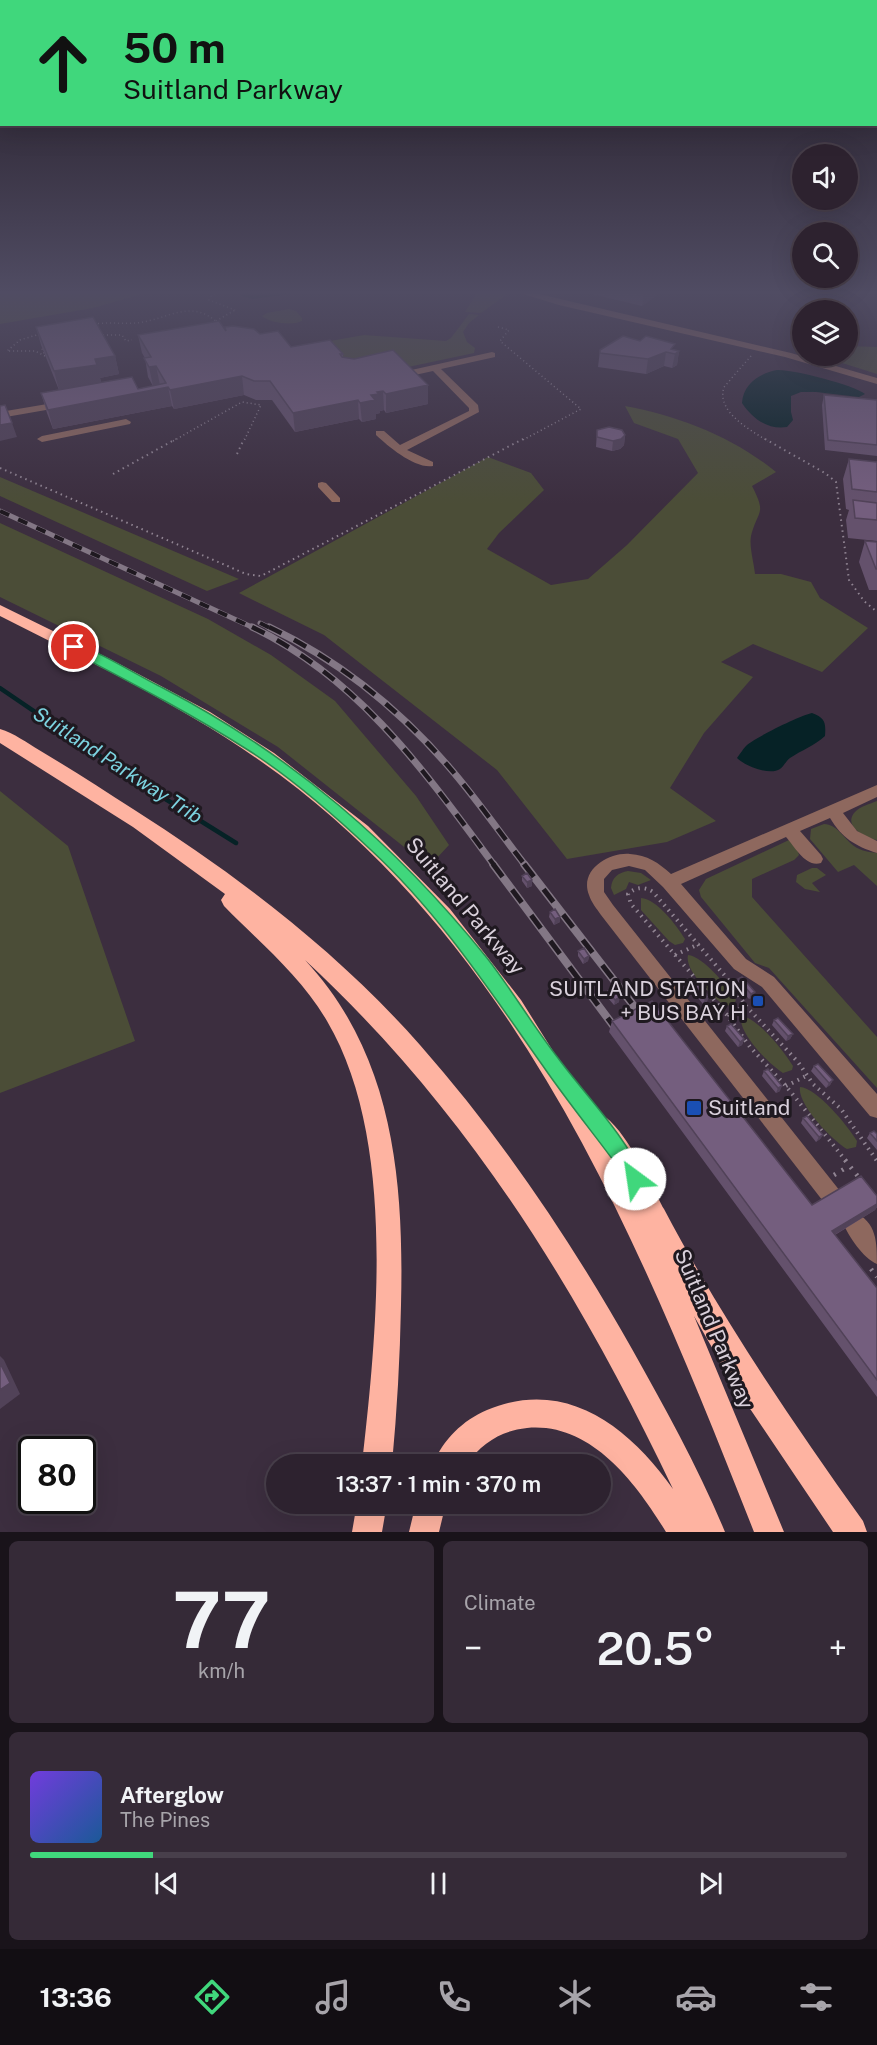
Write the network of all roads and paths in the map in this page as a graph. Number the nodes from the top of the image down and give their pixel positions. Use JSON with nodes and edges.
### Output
{"nodes":[{"id":1,"x":444,"y":361,"type":"edge"},
{"id":2,"x":461,"y":361,"type":"edge"},
{"id":3,"x":746,"y":361,"type":"edge"},
{"id":4,"x":811,"y":361,"type":"edge"},
{"id":5,"x":435,"y":368,"type":"junction"},
{"id":6,"x":877,"y":381,"type":"edge"},
{"id":7,"x":72,"y":402,"type":"edge"},
{"id":8,"x":0,"y":415,"type":"edge"},
{"id":9,"x":126,"y":422,"type":"dead end"},
{"id":10,"x":380,"y":433,"type":"dead end"},
{"id":11,"x":42,"y":439,"type":"dead end"},
{"id":12,"x":399,"y":450,"type":"junction"},
{"id":13,"x":237,"y":454,"type":"dead end"},
{"id":14,"x":429,"y":464,"type":"dead end"},
{"id":15,"x":113,"y":474,"type":"dead end"},
{"id":16,"x":322,"y":485,"type":"dead end"},
{"id":17,"x":336,"y":500,"type":"dead end"},
{"id":18,"x":0,"y":610,"type":"edge"},
{"id":19,"x":877,"y":612,"type":"edge"},
{"id":20,"x":0,"y":735,"type":"edge"},
{"id":21,"x":877,"y":791,"type":"edge"},
{"id":22,"x":834,"y":812,"type":"junction"},
{"id":23,"x":789,"y":830,"type":"junction"},
{"id":24,"x":877,"y":847,"type":"edge"},
{"id":25,"x":814,"y":859,"type":"dead end"},
{"id":26,"x":200,"y":865,"type":"junction"},
{"id":27,"x":669,"y":882,"type":"junction"},
{"id":28,"x":699,"y":944,"type":"junction"},
{"id":29,"x":675,"y":955,"type":"junction"},
{"id":30,"x":742,"y":991,"type":"edge"},
{"id":31,"x":736,"y":992,"type":"junction"},
{"id":32,"x":706,"y":993,"type":"junction"},
{"id":33,"x":701,"y":995,"type":"edge"},
{"id":34,"x":746,"y":1006,"type":"junction"},
{"id":35,"x":727,"y":1015,"type":"junction"},
{"id":36,"x":551,"y":1063,"type":"junction"},
{"id":37,"x":808,"y":1076,"type":"junction"},
{"id":38,"x":779,"y":1079,"type":"junction"},
{"id":39,"x":820,"y":1080,"type":"edge"},
{"id":40,"x":772,"y":1082,"type":"edge"},
{"id":41,"x":813,"y":1084,"type":"junction"},
{"id":42,"x":786,"y":1086,"type":"junction"},
{"id":43,"x":877,"y":1109,"type":"edge"},
{"id":44,"x":874,"y":1147,"type":"dead end"},
{"id":45,"x":868,"y":1150,"type":"junction"},
{"id":46,"x":877,"y":1161,"type":"edge"},
{"id":47,"x":849,"y":1166,"type":"junction"},
{"id":48,"x":832,"y":1176,"type":"dead end"},
{"id":49,"x":865,"y":1185,"type":"edge"},
{"id":50,"x":833,"y":1198,"type":"edge"},
{"id":51,"x":854,"y":1223,"type":"edge"},
{"id":52,"x":877,"y":1253,"type":"edge"},
{"id":53,"x":378,"y":1454,"type":"edge"},
{"id":54,"x":457,"y":1454,"type":"edge"},
{"id":55,"x":370,"y":1514,"type":"edge"},
{"id":56,"x":428,"y":1514,"type":"edge"},
{"id":57,"x":367,"y":1532,"type":"edge"},
{"id":58,"x":424,"y":1532,"type":"edge"},
{"id":59,"x":683,"y":1532,"type":"edge"},
{"id":60,"x":710,"y":1532,"type":"edge"},
{"id":61,"x":769,"y":1532,"type":"edge"},
{"id":62,"x":852,"y":1532,"type":"edge"}],
"edges":[{"from":1,"to":5,"type":"lane"},
{"from":2,"to":5,"type":"lane"},
{"from":3,"to":19,"type":"path"},
{"from":4,"to":6,"type":"lane"},
{"from":5,"to":12,"type":"lane"},
{"from":7,"to":8,"type":"lane"},
{"from":9,"to":11,"type":"lane"},
{"from":10,"to":12,"type":"lane"},
{"from":12,"to":14,"type":"lane"},
{"from":13,"to":15,"type":"path"},
{"from":16,"to":17,"type":"lane"},
{"from":18,"to":36,"type":"highway","name":"Suitland Parkway"},
{"from":20,"to":26,"type":"highway"},
{"from":21,"to":22,"type":"lane"},
{"from":22,"to":23,"type":"lane"},
{"from":22,"to":24,"type":"lane"},
{"from":23,"to":25,"type":"lane"},
{"from":23,"to":27,"type":"lane"},
{"from":26,"to":53,"type":"highway"},
{"from":26,"to":60,"type":"highway"},
{"from":27,"to":43,"type":"lane"},
{"from":27,"to":50,"type":"lane"},
{"from":28,"to":29,"type":"path"},
{"from":28,"to":29,"type":"path"},
{"from":28,"to":31,"type":"path"},
{"from":29,"to":32,"type":"path"},
{"from":30,"to":31,"type":"path"},
{"from":31,"to":34,"type":"path"},
{"from":32,"to":33,"type":"path"},
{"from":32,"to":35,"type":"path"},
{"from":34,"to":35,"type":"path"},
{"from":34,"to":37,"type":"path"},
{"from":35,"to":38,"type":"path"},
{"from":36,"to":61,"type":"highway","name":"Suitland Parkway"},
{"from":36,"to":62,"type":"highway"},
{"from":37,"to":41,"type":"path"},
{"from":37,"to":42,"type":"path"},
{"from":38,"to":40,"type":"path"},
{"from":38,"to":42,"type":"path"},
{"from":39,"to":41,"type":"path"},
{"from":41,"to":45,"type":"path"},
{"from":42,"to":47,"type":"path"},
{"from":44,"to":45,"type":"path"},
{"from":45,"to":46,"type":"path"},
{"from":47,"to":48,"type":"path"},
{"from":47,"to":49,"type":"path"},
{"from":51,"to":52,"type":"lane"},
{"from":54,"to":59,"type":"highway"},
{"from":55,"to":57,"type":"highway"},
{"from":56,"to":58,"type":"highway"}]}
